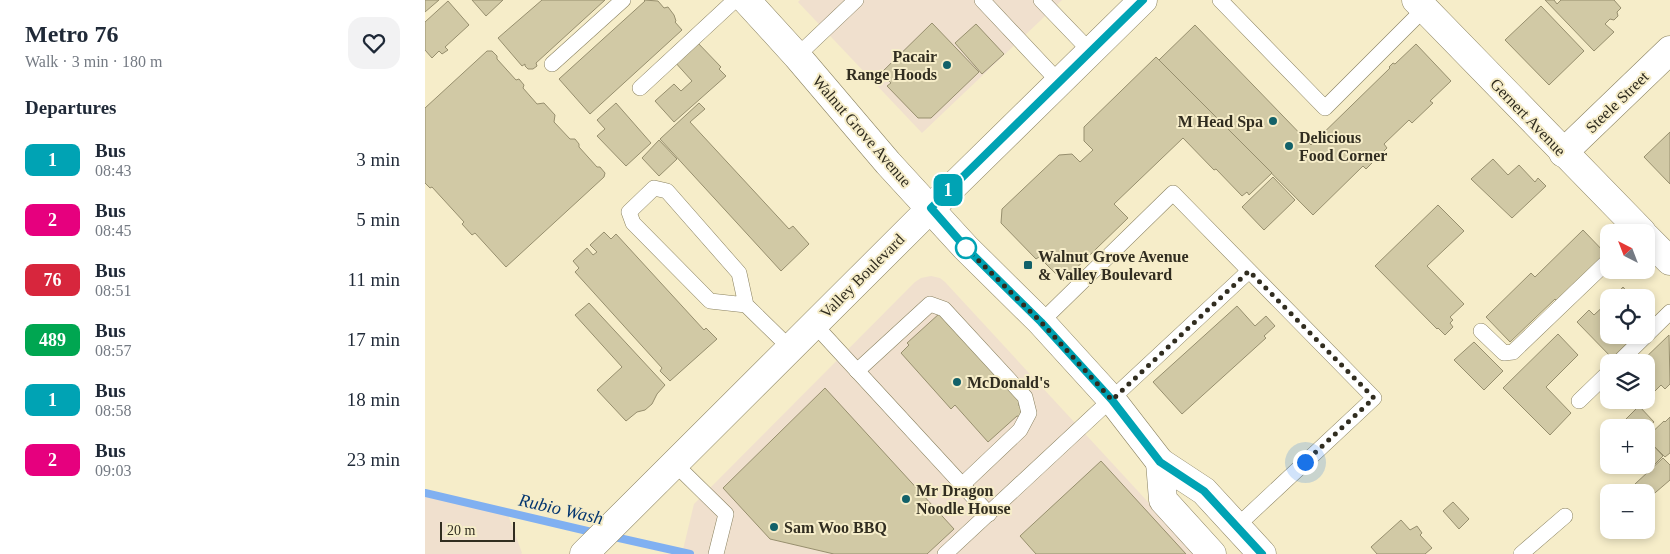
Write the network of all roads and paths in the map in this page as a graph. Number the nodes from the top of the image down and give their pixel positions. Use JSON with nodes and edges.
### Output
{"nodes":[{"id":1,"x":623,"y":0,"type":"edge"},
{"id":2,"x":735,"y":0,"type":"edge"},
{"id":3,"x":746,"y":0,"type":"edge"},
{"id":4,"x":856,"y":0,"type":"edge"},
{"id":5,"x":982,"y":0,"type":"edge"},
{"id":6,"x":1041,"y":0,"type":"edge"},
{"id":7,"x":1143,"y":0,"type":"edge"},
{"id":8,"x":1220,"y":0,"type":"edge"},
{"id":9,"x":1420,"y":4,"type":"edge"},
{"id":10,"x":1670,"y":50,"type":"edge"},
{"id":11,"x":1091,"y":52,"type":"junction"},
{"id":12,"x":797,"y":56,"type":"junction"},
{"id":13,"x":552,"y":64,"type":"dead end"},
{"id":14,"x":1059,"y":82,"type":"junction"},
{"id":15,"x":640,"y":88,"type":"dead end"},
{"id":16,"x":1563,"y":153,"type":"junction"},
{"id":17,"x":931,"y":208,"type":"junction"},
{"id":18,"x":1632,"y":224,"type":"edge"},
{"id":19,"x":1655,"y":247,"type":"edge"},
{"id":20,"x":1670,"y":261,"type":"edge"},
{"id":21,"x":1600,"y":269,"type":"edge"},
{"id":22,"x":1249,"y":271,"type":"junction"},
{"id":23,"x":746,"y":305,"type":"junction"},
{"id":24,"x":1670,"y":312,"type":"edge"},
{"id":25,"x":1041,"y":322,"type":"junction"},
{"id":26,"x":814,"y":324,"type":"junction"},
{"id":27,"x":1481,"y":331,"type":"dead end"},
{"id":28,"x":790,"y":348,"type":"junction"},
{"id":29,"x":1627,"y":354,"type":"edge"},
{"id":30,"x":857,"y":371,"type":"junction"},
{"id":31,"x":1600,"y":381,"type":"edge"},
{"id":32,"x":1112,"y":400,"type":"junction"},
{"id":33,"x":1579,"y":401,"type":"dead end"},
{"id":34,"x":1160,"y":462,"type":"junction"},
{"id":35,"x":675,"y":464,"type":"junction"},
{"id":36,"x":962,"y":485,"type":"junction"},
{"id":37,"x":989,"y":514,"type":"junction"},
{"id":38,"x":1565,"y":516,"type":"dead end"},
{"id":39,"x":1236,"y":527,"type":"junction"},
{"id":40,"x":584,"y":554,"type":"edge"},
{"id":41,"x":716,"y":554,"type":"edge"},
{"id":42,"x":945,"y":554,"type":"edge"},
{"id":43,"x":1213,"y":554,"type":"edge"},
{"id":44,"x":1262,"y":554,"type":"edge"},
{"id":45,"x":1521,"y":554,"type":"edge"}],
"edges":[{"from":1,"to":13,"type":"lane"},
{"from":2,"to":15,"type":"lane"},
{"from":3,"to":12,"type":"main road","name":"Walnut Grove Avenue"},
{"from":4,"to":12,"type":"lane"},
{"from":5,"to":14,"type":"lane"},
{"from":6,"to":11,"type":"lane"},
{"from":7,"to":11,"type":"main road","name":"Valley Boulevard"},
{"from":8,"to":9,"type":"lane"},
{"from":9,"to":16,"type":"main road","name":"Gernert Avenue"},
{"from":10,"to":16,"type":"main road","name":"Steele Street"},
{"from":11,"to":14,"type":"main road","name":"Valley Boulevard"},
{"from":12,"to":17,"type":"main road","name":"Walnut Grove Avenue"},
{"from":14,"to":17,"type":"main road","name":"Valley Boulevard"},
{"from":16,"to":18,"type":"main road","name":"Gernert Avenue"},
{"from":17,"to":25,"type":"main road","name":"Walnut Grove Avenue"},
{"from":17,"to":26,"type":"main road","name":"Valley Boulevard"},
{"from":19,"to":20,"type":"main road","name":"Gernert Avenue"},
{"from":21,"to":27,"type":"lane"},
{"from":22,"to":25,"type":"lane"},
{"from":22,"to":32,"type":"lane"},
{"from":22,"to":39,"type":"lane"},
{"from":23,"to":23,"type":"lane"},
{"from":23,"to":28,"type":"lane"},
{"from":24,"to":29,"type":"lane"},
{"from":25,"to":32,"type":"main road","name":"Walnut Grove Avenue"},
{"from":26,"to":28,"type":"main road","name":"Valley Boulevard"},
{"from":26,"to":30,"type":"lane"},
{"from":28,"to":35,"type":"main road","name":"Valley Boulevard"},
{"from":30,"to":36,"type":"lane"},
{"from":30,"to":36,"type":"lane"},
{"from":31,"to":33,"type":"lane"},
{"from":32,"to":34,"type":"main road","name":"Walnut Grove Avenue"},
{"from":32,"to":37,"type":"lane"},
{"from":34,"to":39,"type":"main road","name":"Walnut Grove Avenue"},
{"from":34,"to":43,"type":"main road"},
{"from":35,"to":40,"type":"main road","name":"Valley Boulevard"},
{"from":35,"to":41,"type":"lane"},
{"from":36,"to":37,"type":"lane"},
{"from":37,"to":42,"type":"lane"},
{"from":38,"to":45,"type":"lane"},
{"from":39,"to":44,"type":"main road","name":"Walnut Grove Avenue"}]}
